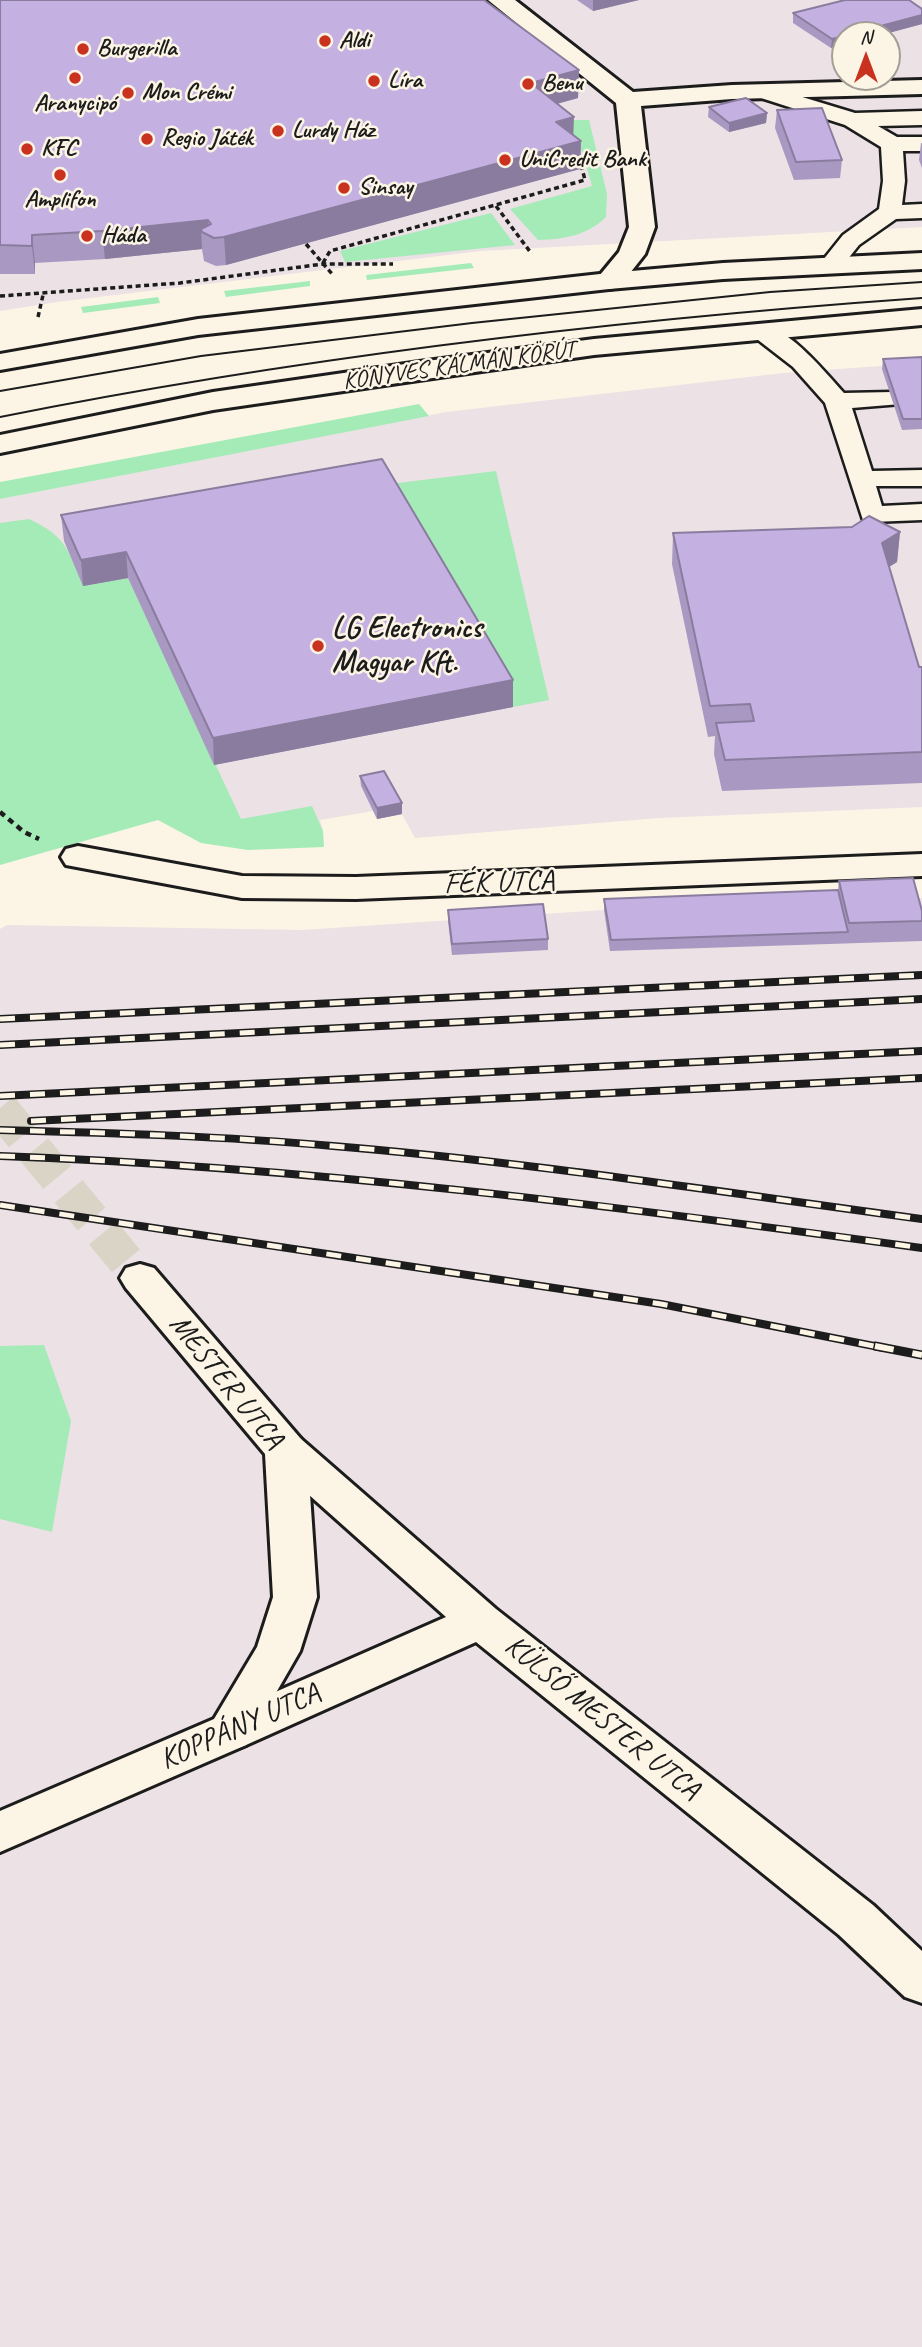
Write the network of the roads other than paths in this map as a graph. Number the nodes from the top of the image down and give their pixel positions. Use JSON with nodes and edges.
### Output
{"nodes":[{"id":1,"x":500,"y":0,"type":"edge"},
{"id":2,"x":922,"y":87,"type":"edge"},
{"id":3,"x":766,"y":92,"type":"junction"},
{"id":4,"x":628,"y":100,"type":"junction"},
{"id":5,"x":922,"y":118,"type":"edge"},
{"id":6,"x":853,"y":120,"type":"junction"},
{"id":7,"x":892,"y":144,"type":"junction"},
{"id":8,"x":922,"y":144,"type":"edge"},
{"id":9,"x":922,"y":211,"type":"edge"},
{"id":10,"x":890,"y":212,"type":"junction"},
{"id":11,"x":922,"y":261,"type":"edge"},
{"id":12,"x":831,"y":265,"type":"junction"},
{"id":13,"x":609,"y":281,"type":"junction"},
{"id":14,"x":922,"y":317,"type":"edge"},
{"id":15,"x":762,"y":331,"type":"junction"},
{"id":16,"x":0,"y":362,"type":"edge"},
{"id":17,"x":892,"y":400,"type":"edge"},
{"id":18,"x":837,"y":401,"type":"junction"},
{"id":19,"x":0,"y":444,"type":"edge"},
{"id":20,"x":922,"y":478,"type":"edge"},
{"id":21,"x":861,"y":479,"type":"junction"},
{"id":22,"x":922,"y":512,"type":"edge"},
{"id":23,"x":78,"y":857,"type":"dead end"},
{"id":24,"x":922,"y":865,"type":"edge"},
{"id":25,"x":140,"y":1278,"type":"tunnel mouth"},
{"id":26,"x":286,"y":1450,"type":"junction"},
{"id":27,"x":480,"y":1621,"type":"junction"},
{"id":28,"x":230,"y":1732,"type":"junction"},
{"id":29,"x":0,"y":1832,"type":"edge"},
{"id":30,"x":922,"y":1982,"type":"edge"}],
"edges":[{"from":1,"to":4,"type":"street"},
{"from":2,"to":3,"type":"street"},
{"from":3,"to":4,"type":"street"},
{"from":3,"to":6,"type":"lane"},
{"from":4,"to":13,"type":"street"},
{"from":5,"to":6,"type":"lane"},
{"from":6,"to":7,"type":"lane"},
{"from":7,"to":8,"type":"lane"},
{"from":7,"to":10,"type":"lane"},
{"from":9,"to":10,"type":"lane"},
{"from":10,"to":12,"type":"lane"},
{"from":11,"to":12,"type":"street"},
{"from":12,"to":13,"type":"street"},
{"from":13,"to":16,"type":"street"},
{"from":14,"to":15,"type":"street","name":"KÖNYVES KÁLMÁN KÖRÚT"},
{"from":15,"to":18,"type":"lane"},
{"from":15,"to":19,"type":"street","name":"KÖNYVES KÁLMÁN KÖRÚT"},
{"from":17,"to":18,"type":"lane"},
{"from":18,"to":21,"type":"lane"},
{"from":20,"to":21,"type":"lane"},
{"from":21,"to":22,"type":"lane"},
{"from":23,"to":24,"type":"street","name":"FÉK UTCA"},
{"from":25,"to":26,"type":"street","name":"MESTER UTCA"},
{"from":26,"to":27,"type":"street","name":"KÜLSŐ MESTER UTCA"},
{"from":26,"to":28,"type":"street","name":"MESTER UTCA"},
{"from":27,"to":28,"type":"street","name":"KOPPÁNY UTCA"},
{"from":27,"to":30,"type":"street","name":"KÜLSŐ MESTER UTCA"},
{"from":28,"to":29,"type":"street","name":"KOPPÁNY UTCA"}]}
